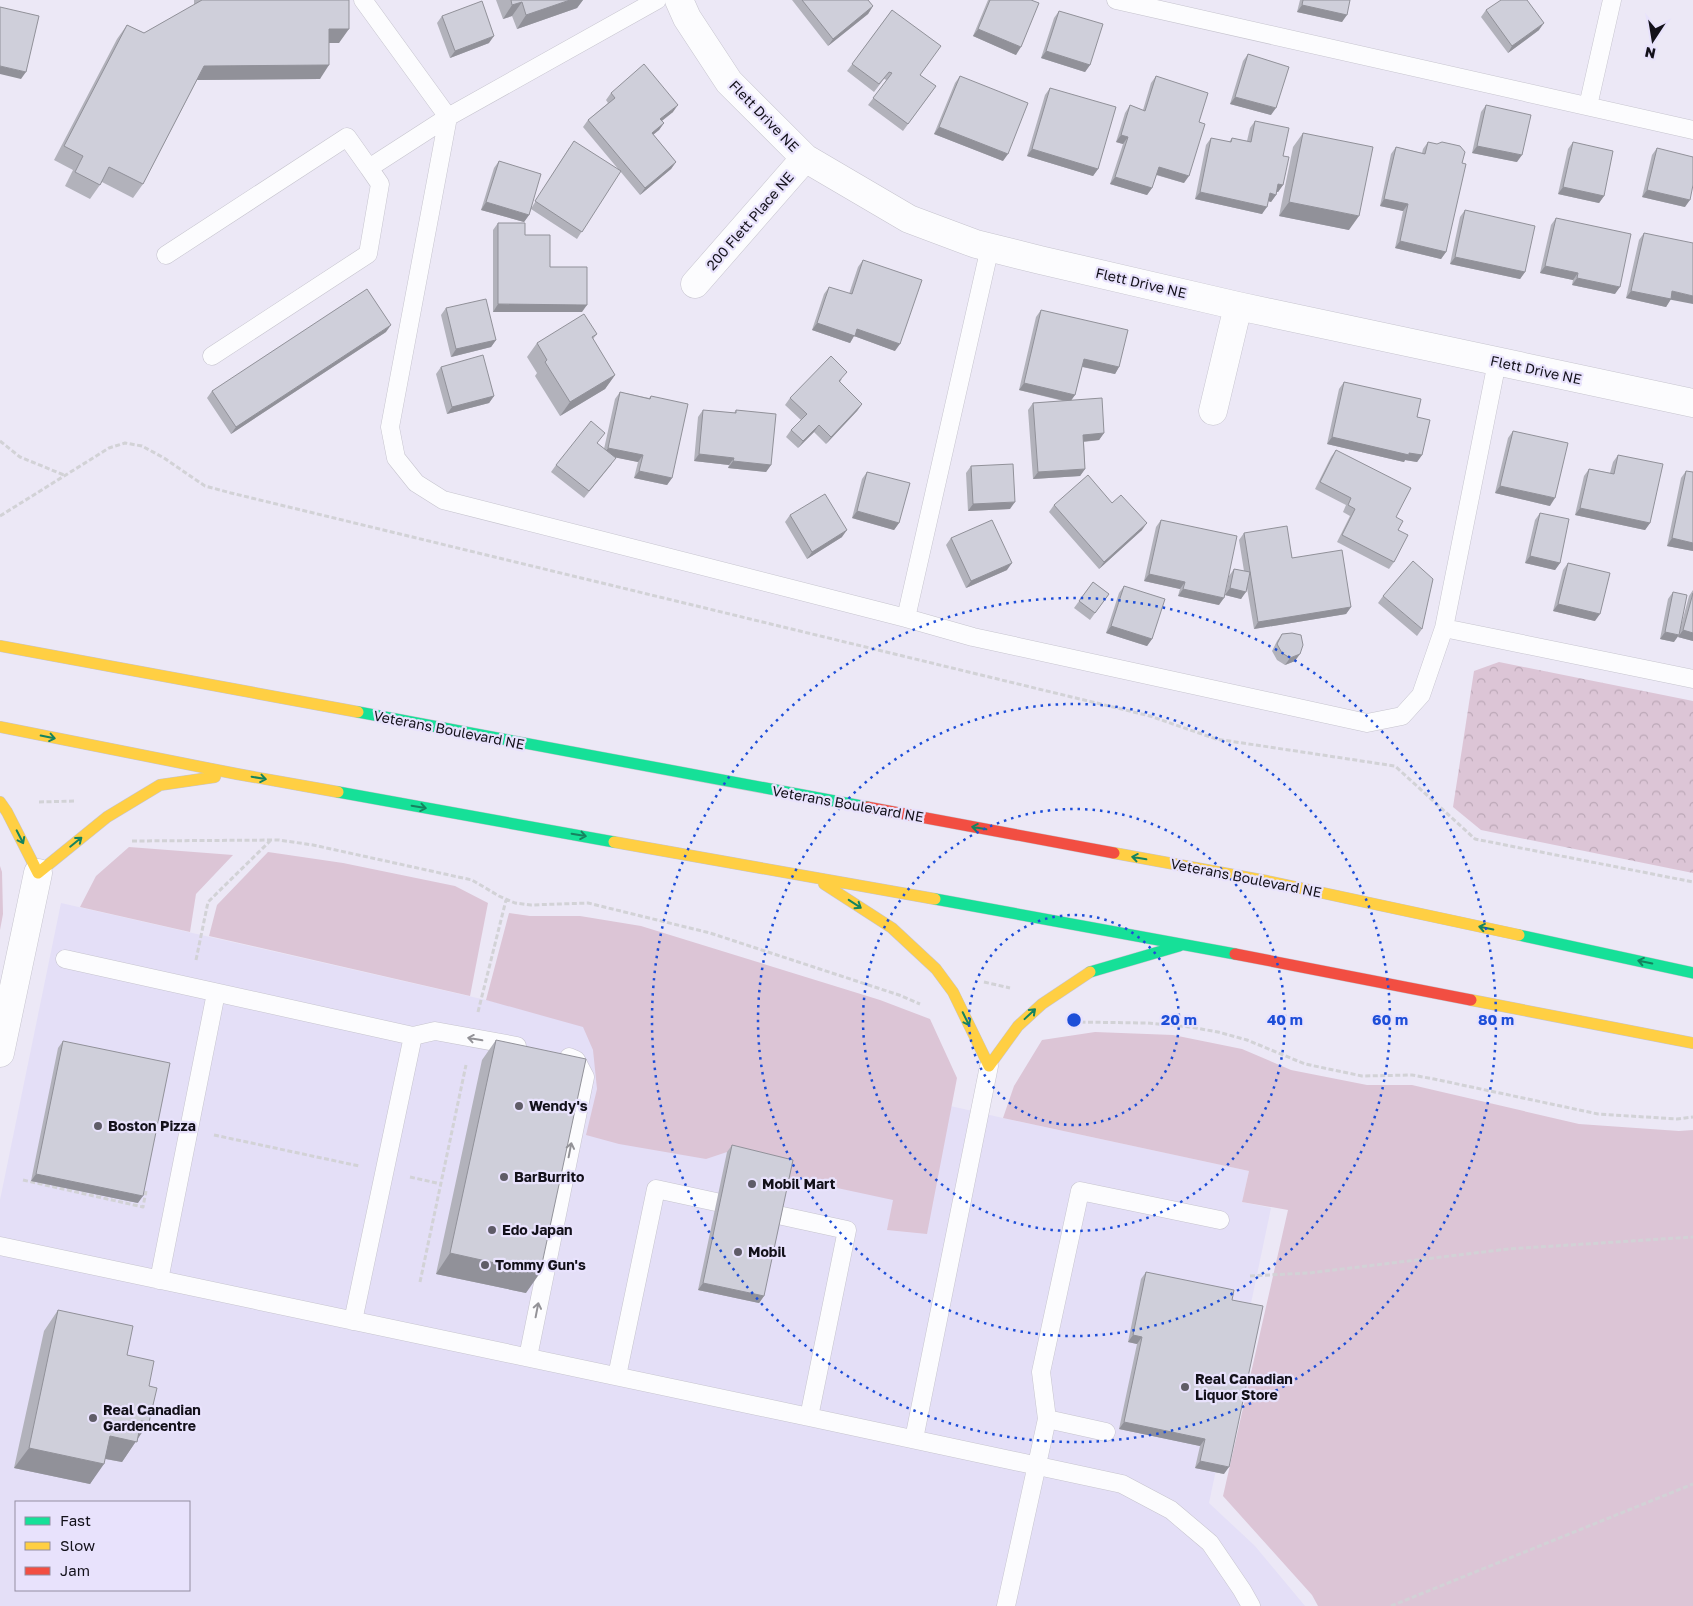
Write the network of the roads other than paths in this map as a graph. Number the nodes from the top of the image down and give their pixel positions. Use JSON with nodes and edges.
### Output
{"nodes":[{"id":1,"x":363,"y":0,"type":"edge"},
{"id":2,"x":658,"y":0,"type":"edge"},
{"id":3,"x":679,"y":0,"type":"edge"},
{"id":4,"x":1116,"y":0,"type":"edge"},
{"id":5,"x":1612,"y":0,"type":"edge"},
{"id":6,"x":1588,"y":106,"type":"junction"},
{"id":7,"x":448,"y":117,"type":"junction"},
{"id":8,"x":1693,"y":130,"type":"edge"},
{"id":9,"x":805,"y":158,"type":"junction"},
{"id":10,"x":369,"y":168,"type":"junction"},
{"id":11,"x":990,"y":247,"type":"junction"},
{"id":12,"x":166,"y":255,"type":"dead end"},
{"id":13,"x":695,"y":284,"type":"dead end"},
{"id":14,"x":1238,"y":306,"type":"junction"},
{"id":15,"x":212,"y":356,"type":"dead end"},
{"id":16,"x":1497,"y":362,"type":"junction"},
{"id":17,"x":1693,"y":403,"type":"edge"},
{"id":18,"x":1214,"y":411,"type":"dead end"},
{"id":19,"x":906,"y":618,"type":"junction"},
{"id":20,"x":1444,"y":628,"type":"junction"},
{"id":21,"x":0,"y":646,"type":"edge"},
{"id":22,"x":1693,"y":679,"type":"edge"},
{"id":23,"x":0,"y":727,"type":"edge"},
{"id":24,"x":237,"y":774,"type":"junction"},
{"id":25,"x":0,"y":802,"type":"edge"},
{"id":26,"x":38,"y":873,"type":"junction"},
{"id":27,"x":814,"y":878,"type":"junction"},
{"id":28,"x":1185,"y":944,"type":"junction"},
{"id":29,"x":65,"y":959,"type":"dead end"},
{"id":30,"x":1693,"y":973,"type":"edge"},
{"id":31,"x":216,"y":992,"type":"junction"},
{"id":32,"x":414,"y":1036,"type":"junction"},
{"id":33,"x":1693,"y":1043,"type":"edge"},
{"id":34,"x":538,"y":1050,"type":"edge"},
{"id":35,"x":0,"y":1053,"type":"edge"},
{"id":36,"x":557,"y":1054,"type":"edge"},
{"id":37,"x":989,"y":1066,"type":"junction"},
{"id":38,"x":716,"y":1202,"type":"dead end"},
{"id":39,"x":778,"y":1214,"type":"edge"},
{"id":40,"x":1220,"y":1220,"type":"dead end"},
{"id":41,"x":0,"y":1246,"type":"edge"},
{"id":42,"x":159,"y":1280,"type":"junction"},
{"id":43,"x":352,"y":1321,"type":"junction"},
{"id":44,"x":528,"y":1357,"type":"junction"},
{"id":45,"x":617,"y":1376,"type":"junction"},
{"id":46,"x":809,"y":1417,"type":"junction"},
{"id":47,"x":1046,"y":1419,"type":"junction"},
{"id":48,"x":1106,"y":1432,"type":"dead end"},
{"id":49,"x":914,"y":1439,"type":"junction"},
{"id":50,"x":1037,"y":1466,"type":"junction"},
{"id":51,"x":1006,"y":1606,"type":"edge"},
{"id":52,"x":1251,"y":1606,"type":"edge"}],
"edges":[{"from":1,"to":7,"type":"lane"},
{"from":2,"to":7,"type":"lane"},
{"from":3,"to":9,"type":"street","name":"Flett Drive NE"},
{"from":4,"to":6,"type":"lane"},
{"from":5,"to":6,"type":"lane"},
{"from":6,"to":8,"type":"lane"},
{"from":7,"to":10,"type":"lane"},
{"from":7,"to":19,"type":"lane"},
{"from":9,"to":11,"type":"street","name":"Flett Drive NE"},
{"from":9,"to":13,"type":"street","name":"200 Flett Place NE"},
{"from":10,"to":12,"type":"lane"},
{"from":10,"to":15,"type":"lane"},
{"from":11,"to":14,"type":"street","name":"Flett Drive NE"},
{"from":11,"to":19,"type":"lane"},
{"from":14,"to":16,"type":"street","name":"Flett Drive NE"},
{"from":14,"to":18,"type":"street"},
{"from":16,"to":17,"type":"street","name":"Flett Drive NE"},
{"from":16,"to":20,"type":"lane"},
{"from":19,"to":20,"type":"lane"},
{"from":20,"to":22,"type":"lane"},
{"from":30,"to":21,"type":"main road","name":"Veterans Boulevard NE","one_way":true},
{"from":23,"to":24,"type":"main road","one_way":true},
{"from":26,"to":24,"type":"main road","one_way":true},
{"from":24,"to":27,"type":"main road","one_way":true},
{"from":25,"to":26,"type":"main road","one_way":true},
{"from":26,"to":35,"type":"street"},
{"from":27,"to":28,"type":"main road"},
{"from":27,"to":37,"type":"main road","one_way":true},
{"from":28,"to":33,"type":"main road"},
{"from":37,"to":28,"type":"main road","one_way":true},
{"from":29,"to":31,"type":"lane"},
{"from":31,"to":32,"type":"lane"},
{"from":31,"to":42,"type":"lane"},
{"from":34,"to":32,"type":"lane","one_way":true},
{"from":32,"to":43,"type":"lane"},
{"from":44,"to":36,"type":"lane","one_way":true},
{"from":37,"to":49,"type":"lane"},
{"from":38,"to":45,"type":"lane"},
{"from":39,"to":46,"type":"lane"},
{"from":40,"to":47,"type":"lane"},
{"from":41,"to":42,"type":"lane"},
{"from":42,"to":43,"type":"lane"},
{"from":43,"to":44,"type":"lane"},
{"from":44,"to":45,"type":"lane"},
{"from":45,"to":46,"type":"lane"},
{"from":46,"to":49,"type":"lane"},
{"from":47,"to":48,"type":"lane"},
{"from":47,"to":50,"type":"lane"},
{"from":49,"to":50,"type":"lane"},
{"from":50,"to":51,"type":"lane"},
{"from":50,"to":52,"type":"lane"}]}
